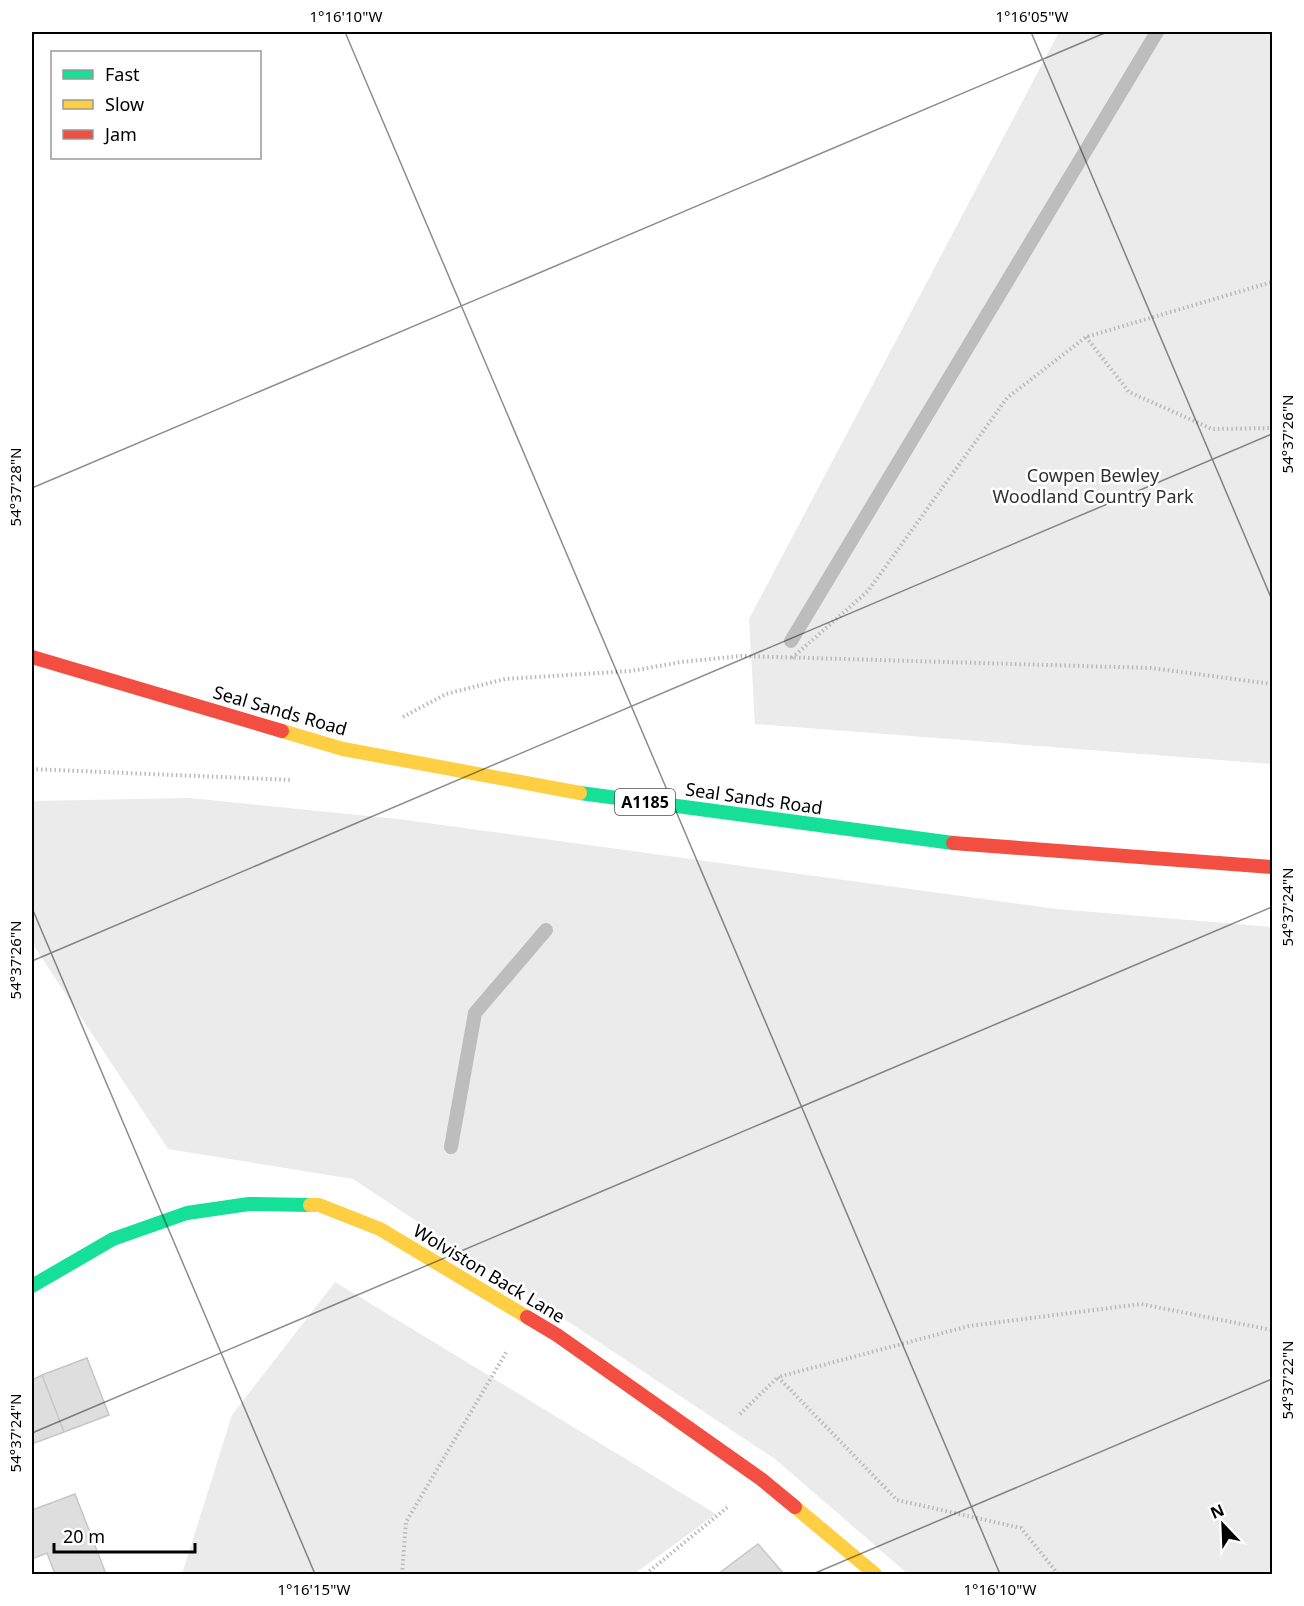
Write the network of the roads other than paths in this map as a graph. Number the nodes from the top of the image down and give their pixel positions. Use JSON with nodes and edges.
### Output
{"nodes":[{"id":1,"x":32,"y":657,"type":"edge"},
{"id":2,"x":1272,"y":867,"type":"edge"},
{"id":3,"x":32,"y":1286,"type":"edge"},
{"id":4,"x":874,"y":1575,"type":"edge"}],
"edges":[{"from":1,"to":2,"type":"main road","name":"Seal Sands Road","number":"A1185"},
{"from":3,"to":4,"type":"main road","name":"Wolviston Back Lane"}]}
